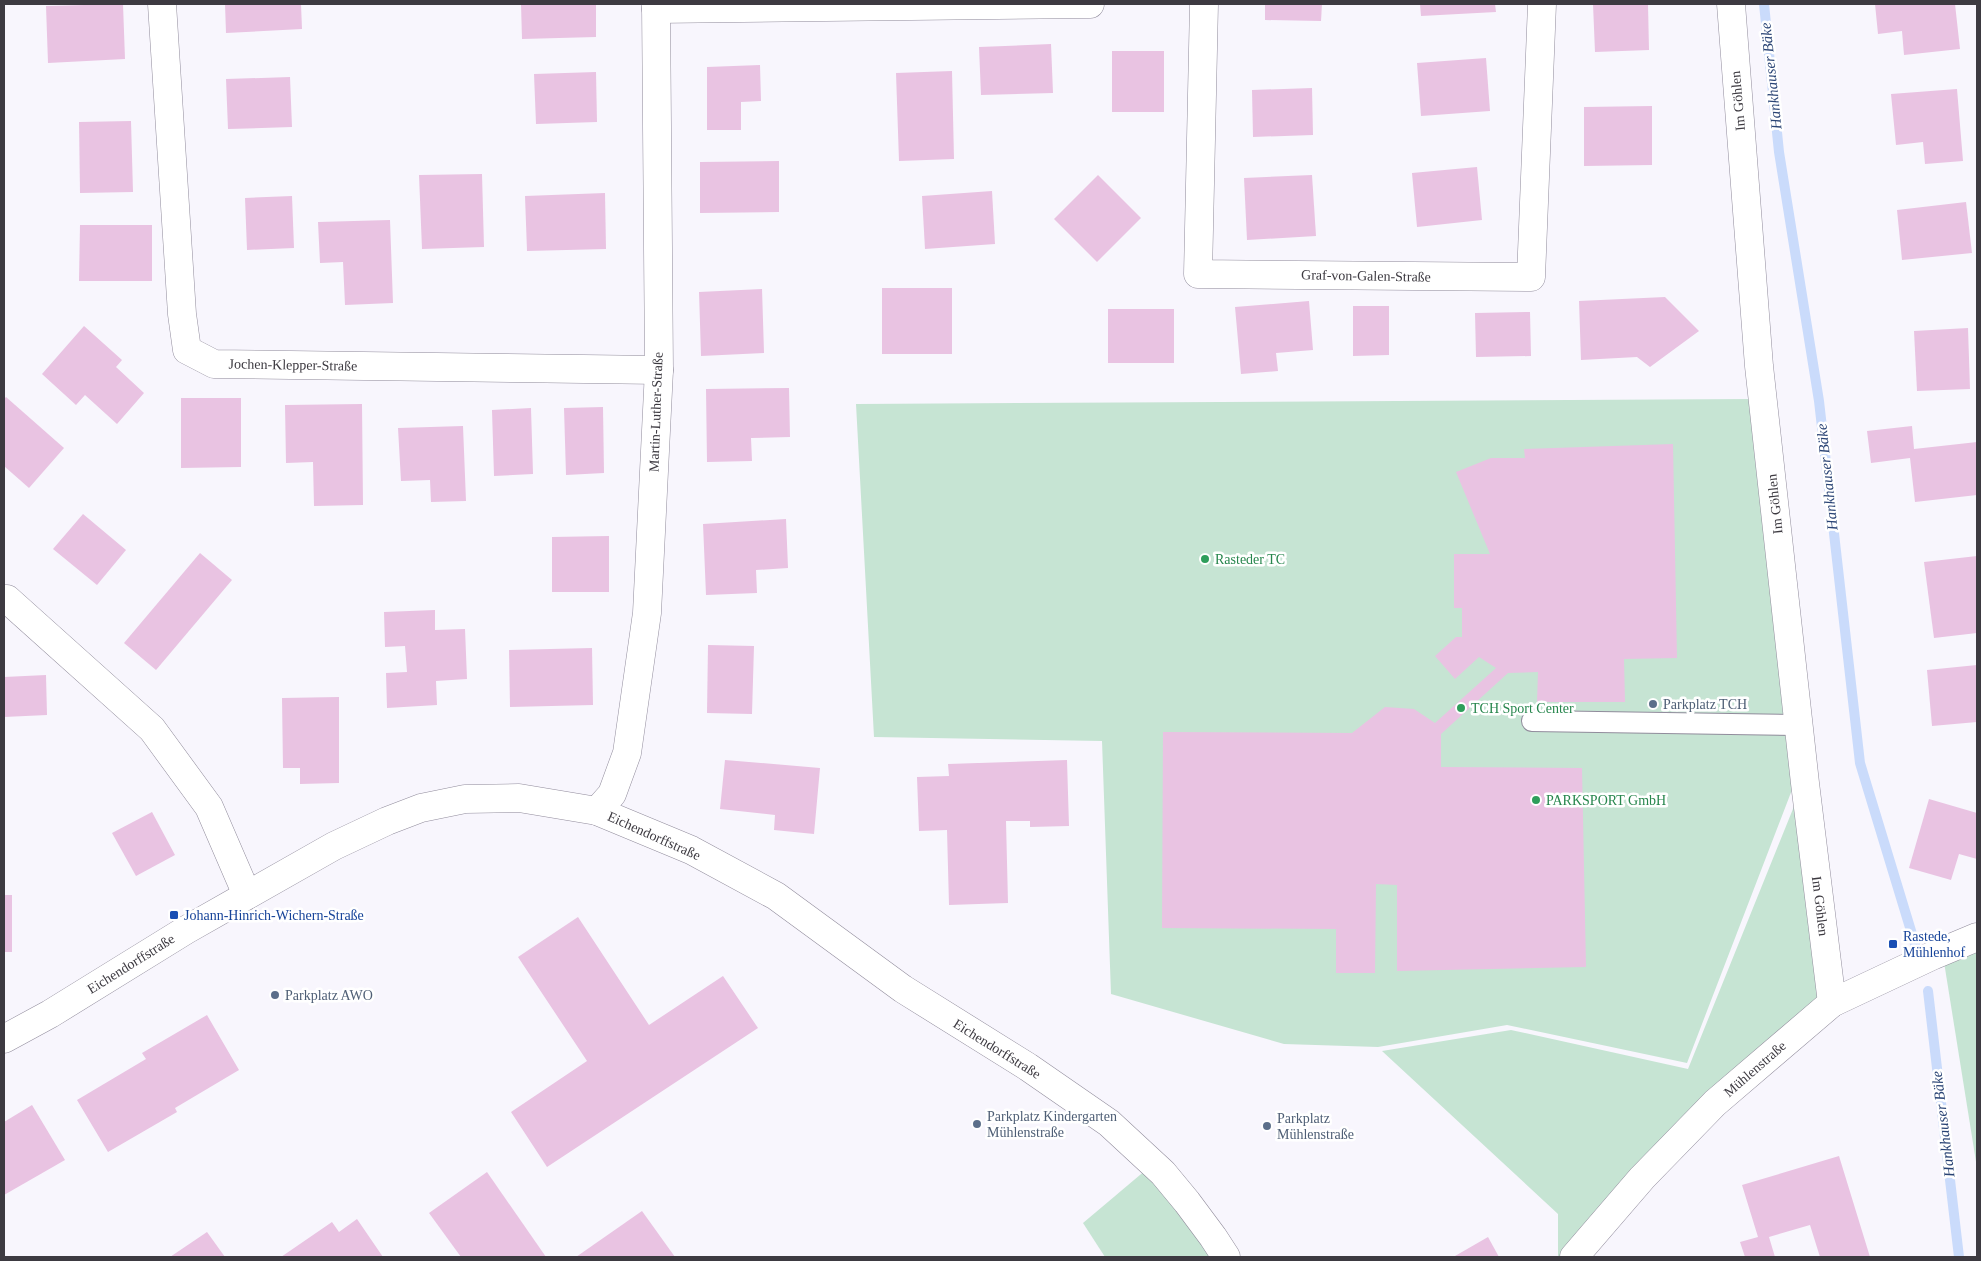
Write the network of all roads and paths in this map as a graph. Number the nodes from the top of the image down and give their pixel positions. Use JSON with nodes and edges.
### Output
{"nodes":[{"id":1,"x":162,"y":4,"type":"edge"},
{"id":2,"x":1010,"y":4,"type":"edge"},
{"id":3,"x":1090,"y":4,"type":"edge"},
{"id":4,"x":1204,"y":4,"type":"edge"},
{"id":5,"x":1542,"y":4,"type":"edge"},
{"id":6,"x":1731,"y":4,"type":"edge"},
{"id":7,"x":656,"y":6,"type":"edge"},
{"id":8,"x":659,"y":370,"type":"junction"},
{"id":9,"x":4,"y":600,"type":"edge"},
{"id":10,"x":1532,"y":721,"type":"dead end"},
{"id":11,"x":1799,"y":725,"type":"junction"},
{"id":12,"x":597,"y":811,"type":"junction"},
{"id":13,"x":247,"y":895,"type":"junction"},
{"id":14,"x":1977,"y":938,"type":"edge"},
{"id":15,"x":1832,"y":1003,"type":"junction"},
{"id":16,"x":4,"y":1039,"type":"edge"},
{"id":17,"x":1226,"y":1257,"type":"edge"},
{"id":18,"x":1574,"y":1257,"type":"edge"}],
"edges":[{"from":1,"to":8,"type":"street","name":"Jochen-Klepper-Straße"},
{"from":2,"to":3,"type":"street"},
{"from":2,"to":7,"type":"street"},
{"from":4,"to":5,"type":"street","name":"Graf-von-Galen-Straße"},
{"from":6,"to":11,"type":"street","name":"Im Göhlen"},
{"from":7,"to":8,"type":"street","name":"Martin-Luther-Straße"},
{"from":8,"to":12,"type":"street","name":"Martin-Luther-Straße"},
{"from":9,"to":13,"type":"street"},
{"from":10,"to":11,"type":"lane"},
{"from":11,"to":15,"type":"street","name":"Im Göhlen"},
{"from":12,"to":13,"type":"street","name":"Eichendorffstraße"},
{"from":12,"to":17,"type":"street","name":"Eichendorffstraße"},
{"from":13,"to":16,"type":"street","name":"Eichendorffstraße"},
{"from":14,"to":15,"type":"street","name":"Mühlenstraße"},
{"from":15,"to":18,"type":"street","name":"Mühlenstraße"}]}
